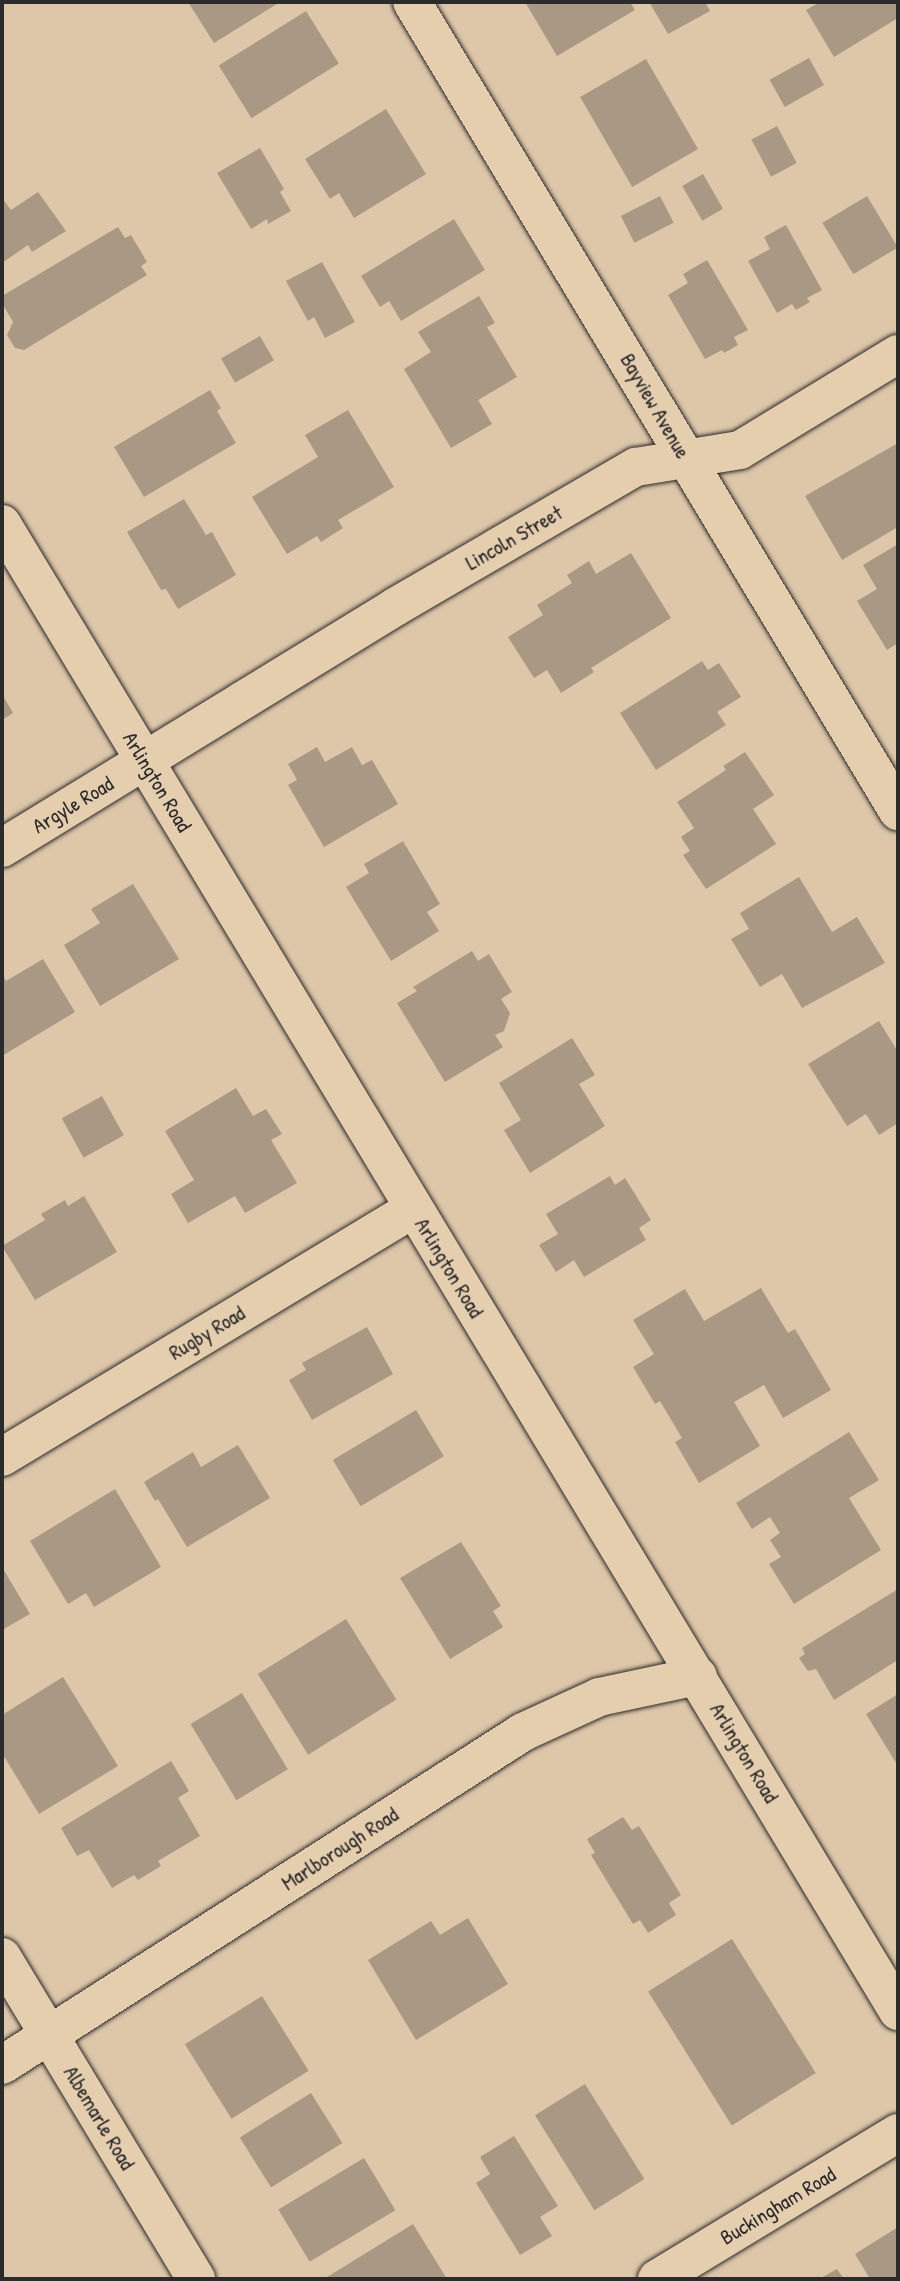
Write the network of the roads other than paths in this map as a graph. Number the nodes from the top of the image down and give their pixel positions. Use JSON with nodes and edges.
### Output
{"nodes":[{"id":1,"x":412,"y":2,"type":"edge"},
{"id":2,"x":898,"y":354,"type":"edge"},
{"id":3,"x":684,"y":458,"type":"junction"},
{"id":4,"x":2,"y":524,"type":"edge"},
{"id":5,"x":144,"y":762,"type":"junction"},
{"id":6,"x":898,"y":811,"type":"edge"},
{"id":7,"x":2,"y":848,"type":"edge"},
{"id":8,"x":413,"y":1209,"type":"junction"},
{"id":9,"x":2,"y":1457,"type":"edge"},
{"id":10,"x":698,"y":1676,"type":"junction"},
{"id":11,"x":2,"y":1957,"type":"edge"},
{"id":12,"x":898,"y":2011,"type":"edge"},
{"id":13,"x":49,"y":2036,"type":"junction"},
{"id":14,"x":2,"y":2064,"type":"edge"},
{"id":15,"x":898,"y":2133,"type":"edge"},
{"id":16,"x":196,"y":2279,"type":"edge"},
{"id":17,"x":657,"y":2279,"type":"edge"}],
"edges":[{"from":1,"to":3,"type":"street","name":"Bayview Avenue"},
{"from":2,"to":3,"type":"street","name":"Lincoln Street"},
{"from":3,"to":5,"type":"street","name":"Lincoln Street"},
{"from":3,"to":6,"type":"street","name":"Bayview Avenue"},
{"from":4,"to":5,"type":"street","name":"Arlington Road"},
{"from":5,"to":7,"type":"street","name":"Argyle Road"},
{"from":5,"to":8,"type":"street","name":"Arlington Road"},
{"from":8,"to":9,"type":"street","name":"Rugby Road"},
{"from":8,"to":10,"type":"street","name":"Arlington Road"},
{"from":10,"to":12,"type":"street","name":"Arlington Road"},
{"from":10,"to":13,"type":"street","name":"Marlborough Road"},
{"from":11,"to":13,"type":"street","name":"Albemarle Road"},
{"from":13,"to":14,"type":"street","name":"Marlborough Road"},
{"from":13,"to":16,"type":"street","name":"Albemarle Road"},
{"from":15,"to":17,"type":"street","name":"Buckingham Road"}]}
